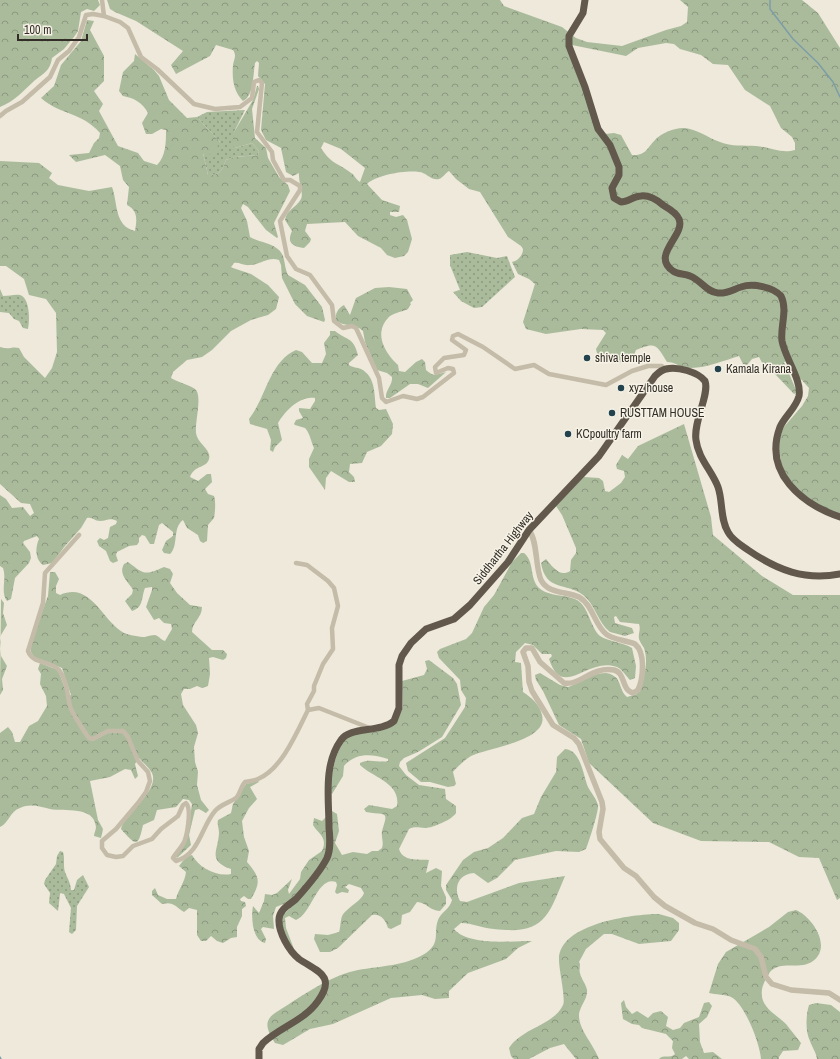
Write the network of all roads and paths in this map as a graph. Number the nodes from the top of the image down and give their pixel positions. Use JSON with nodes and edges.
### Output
{"nodes":[{"id":1,"x":102,"y":0,"type":"edge"},
{"id":2,"x":585,"y":0,"type":"edge"},
{"id":3,"x":104,"y":16,"type":"junction"},
{"id":4,"x":0,"y":116,"type":"edge"},
{"id":5,"x":665,"y":369,"type":"junction"},
{"id":6,"x":840,"y":517,"type":"edge"},
{"id":7,"x":529,"y":530,"type":"junction"},
{"id":8,"x":79,"y":535,"type":"dead end"},
{"id":9,"x":296,"y":563,"type":"dead end"},
{"id":10,"x":840,"y":574,"type":"edge"},
{"id":11,"x":308,"y":710,"type":"junction"},
{"id":12,"x":373,"y":730,"type":"junction"},
{"id":13,"x":840,"y":1000,"type":"edge"},
{"id":14,"x":259,"y":1059,"type":"edge"}],
"edges":[{"from":1,"to":3,"type":"street"},
{"from":2,"to":6,"type":"highway"},
{"from":3,"to":4,"type":"street"},
{"from":3,"to":5,"type":"street"},
{"from":5,"to":7,"type":"highway","name":"Siddhartha Highway"},
{"from":5,"to":10,"type":"highway"},
{"from":7,"to":12,"type":"highway","name":"Siddhartha Highway"},
{"from":7,"to":13,"type":"street"},
{"from":8,"to":11,"type":"street"},
{"from":9,"to":11,"type":"street"},
{"from":11,"to":12,"type":"street"},
{"from":12,"to":14,"type":"highway","name":"Siddhartha Highway"}]}
